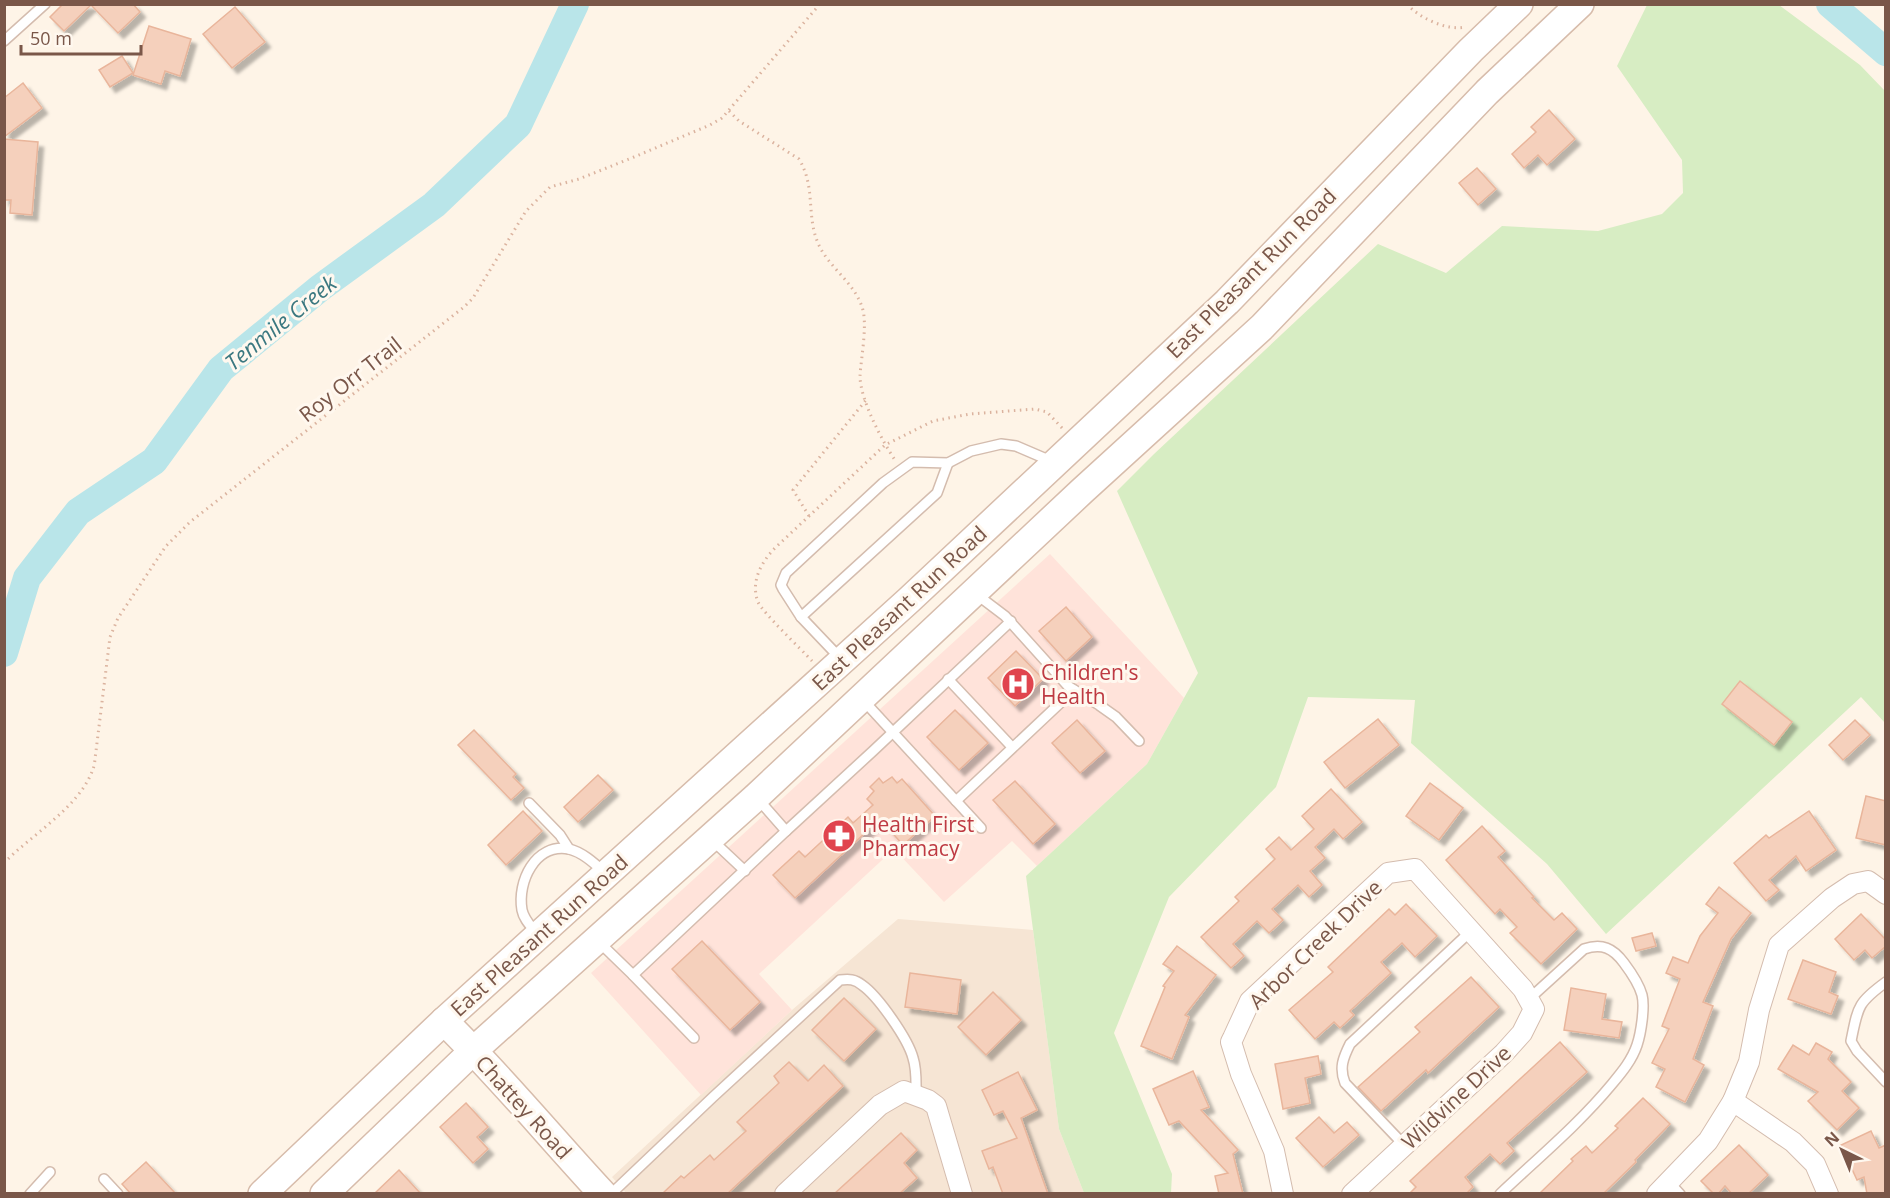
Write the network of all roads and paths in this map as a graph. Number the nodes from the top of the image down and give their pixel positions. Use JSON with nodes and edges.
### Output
{"nodes":[{"id":1,"x":45,"y":4,"type":"edge"},
{"id":2,"x":820,"y":4,"type":"edge"},
{"id":3,"x":1407,"y":4,"type":"edge"},
{"id":4,"x":1519,"y":4,"type":"edge"},
{"id":5,"x":1580,"y":4,"type":"edge"},
{"id":6,"x":1473,"y":25,"type":"dead end"},
{"id":7,"x":4,"y":41,"type":"edge"},
{"id":8,"x":729,"y":111,"type":"junction"},
{"id":9,"x":1374,"y":149,"type":"junction"},
{"id":10,"x":1404,"y":179,"type":"junction"},
{"id":11,"x":866,"y":400,"type":"junction"},
{"id":12,"x":948,"y":463,"type":"junction"},
{"id":13,"x":1056,"y":463,"type":"junction"},
{"id":14,"x":902,"y":468,"type":"junction"},
{"id":15,"x":1083,"y":491,"type":"junction"},
{"id":16,"x":809,"y":516,"type":"dead end"},
{"id":17,"x":974,"y":592,"type":"junction"},
{"id":18,"x":801,"y":617,"type":"junction"},
{"id":19,"x":1011,"y":621,"type":"junction"},
{"id":20,"x":842,"y":661,"type":"junction"},
{"id":21,"x":948,"y":680,"type":"junction"},
{"id":22,"x":1074,"y":690,"type":"junction"},
{"id":23,"x":861,"y":698,"type":"junction"},
{"id":24,"x":893,"y":732,"type":"junction"},
{"id":25,"x":1139,"y":741,"type":"dead end"},
{"id":26,"x":1012,"y":747,"type":"junction"},
{"id":27,"x":728,"y":765,"type":"junction"},
{"id":28,"x":756,"y":797,"type":"junction"},
{"id":29,"x":956,"y":801,"type":"junction"},
{"id":30,"x":529,"y":803,"type":"dead end"},
{"id":31,"x":981,"y":828,"type":"dead end"},
{"id":32,"x":786,"y":831,"type":"junction"},
{"id":33,"x":710,"y":838,"type":"junction"},
{"id":34,"x":569,"y":849,"type":"junction"},
{"id":35,"x":4,"y":863,"type":"edge"},
{"id":36,"x":745,"y":871,"type":"junction"},
{"id":37,"x":607,"y":874,"type":"junction"},
{"id":38,"x":1886,"y":894,"type":"edge"},
{"id":39,"x":1471,"y":931,"type":"junction"},
{"id":40,"x":539,"y":935,"type":"junction"},
{"id":41,"x":597,"y":940,"type":"junction"},
{"id":42,"x":633,"y":975,"type":"junction"},
{"id":43,"x":1886,"y":982,"type":"edge"},
{"id":44,"x":1526,"y":994,"type":"junction"},
{"id":45,"x":444,"y":1021,"type":"junction"},
{"id":46,"x":694,"y":1038,"type":"dead end"},
{"id":47,"x":474,"y":1050,"type":"junction"},
{"id":48,"x":1886,"y":1082,"type":"edge"},
{"id":49,"x":916,"y":1096,"type":"junction"},
{"id":50,"x":1733,"y":1101,"type":"junction"},
{"id":51,"x":1404,"y":1145,"type":"junction"},
{"id":52,"x":50,"y":1172,"type":"dead end"},
{"id":53,"x":104,"y":1179,"type":"dead end"},
{"id":54,"x":1669,"y":1190,"type":"edge"},
{"id":55,"x":958,"y":1191,"type":"edge"},
{"id":56,"x":30,"y":1194,"type":"edge"},
{"id":57,"x":118,"y":1194,"type":"edge"},
{"id":58,"x":262,"y":1194,"type":"edge"},
{"id":59,"x":324,"y":1194,"type":"edge"},
{"id":60,"x":603,"y":1194,"type":"edge"},
{"id":61,"x":611,"y":1194,"type":"edge"},
{"id":62,"x":785,"y":1194,"type":"edge"},
{"id":63,"x":1283,"y":1194,"type":"edge"},
{"id":64,"x":1352,"y":1194,"type":"edge"},
{"id":65,"x":1500,"y":1194,"type":"edge"},
{"id":66,"x":1828,"y":1194,"type":"edge"}],
"edges":[{"from":1,"to":7,"type":"lane"},
{"from":2,"to":8,"type":"path","name":"Roy Orr Trail"},
{"from":3,"to":6,"type":"path"},
{"from":4,"to":9,"type":"main road","name":"East Pleasant Run Road"},
{"from":5,"to":10,"type":"main road","name":"East Pleasant Run Road"},
{"from":8,"to":11,"type":"path"},
{"from":8,"to":35,"type":"path","name":"Roy Orr Trail"},
{"from":9,"to":10,"type":"main road"},
{"from":9,"to":13,"type":"main road","name":"East Pleasant Run Road"},
{"from":10,"to":15,"type":"main road","name":"East Pleasant Run Road"},
{"from":11,"to":14,"type":"path"},
{"from":11,"to":16,"type":"path"},
{"from":12,"to":13,"type":"lane"},
{"from":12,"to":14,"type":"lane"},
{"from":12,"to":18,"type":"lane"},
{"from":13,"to":15,"type":"main road"},
{"from":13,"to":20,"type":"main road","name":"East Pleasant Run Road"},
{"from":14,"to":18,"type":"lane"},
{"from":15,"to":17,"type":"main road","name":"East Pleasant Run Road"},
{"from":17,"to":19,"type":"lane"},
{"from":17,"to":23,"type":"main road","name":"East Pleasant Run Road"},
{"from":18,"to":20,"type":"lane"},
{"from":19,"to":21,"type":"lane"},
{"from":19,"to":22,"type":"lane"},
{"from":20,"to":27,"type":"main road","name":"East Pleasant Run Road"},
{"from":21,"to":24,"type":"lane"},
{"from":21,"to":26,"type":"lane"},
{"from":22,"to":25,"type":"lane"},
{"from":22,"to":26,"type":"lane"},
{"from":23,"to":24,"type":"lane"},
{"from":23,"to":28,"type":"main road","name":"East Pleasant Run Road"},
{"from":24,"to":29,"type":"lane"},
{"from":24,"to":32,"type":"lane"},
{"from":26,"to":29,"type":"lane"},
{"from":27,"to":28,"type":"main road"},
{"from":27,"to":37,"type":"main road","name":"East Pleasant Run Road"},
{"from":28,"to":32,"type":"lane"},
{"from":28,"to":33,"type":"main road","name":"East Pleasant Run Road"},
{"from":29,"to":31,"type":"lane"},
{"from":30,"to":34,"type":"lane"},
{"from":32,"to":36,"type":"lane"},
{"from":33,"to":36,"type":"lane"},
{"from":33,"to":41,"type":"main road","name":"East Pleasant Run Road"},
{"from":34,"to":37,"type":"lane"},
{"from":34,"to":40,"type":"lane"},
{"from":36,"to":42,"type":"lane"},
{"from":37,"to":40,"type":"main road","name":"East Pleasant Run Road"},
{"from":38,"to":50,"type":"street"},
{"from":39,"to":44,"type":"street","name":"Arbor Creek Drive"},
{"from":39,"to":51,"type":"lane"},
{"from":39,"to":63,"type":"street","name":"Arbor Creek Drive"},
{"from":40,"to":45,"type":"main road","name":"East Pleasant Run Road"},
{"from":41,"to":42,"type":"lane"},
{"from":41,"to":47,"type":"main road","name":"East Pleasant Run Road"},
{"from":42,"to":46,"type":"lane"},
{"from":43,"to":48,"type":"lane"},
{"from":44,"to":51,"type":"street","name":"Wildvine Drive"},
{"from":44,"to":65,"type":"lane"},
{"from":45,"to":47,"type":"main road","name":"Chattey Road"},
{"from":45,"to":58,"type":"main road","name":"East Pleasant Run Road"},
{"from":47,"to":59,"type":"main road","name":"East Pleasant Run Road"},
{"from":47,"to":60,"type":"main road","name":"Chattey Road"},
{"from":49,"to":55,"type":"street"},
{"from":49,"to":61,"type":"lane"},
{"from":49,"to":62,"type":"street"},
{"from":50,"to":54,"type":"street"},
{"from":50,"to":66,"type":"street"},
{"from":51,"to":64,"type":"street","name":"Wildvine Drive"},
{"from":52,"to":56,"type":"lane"},
{"from":53,"to":57,"type":"lane"}]}
